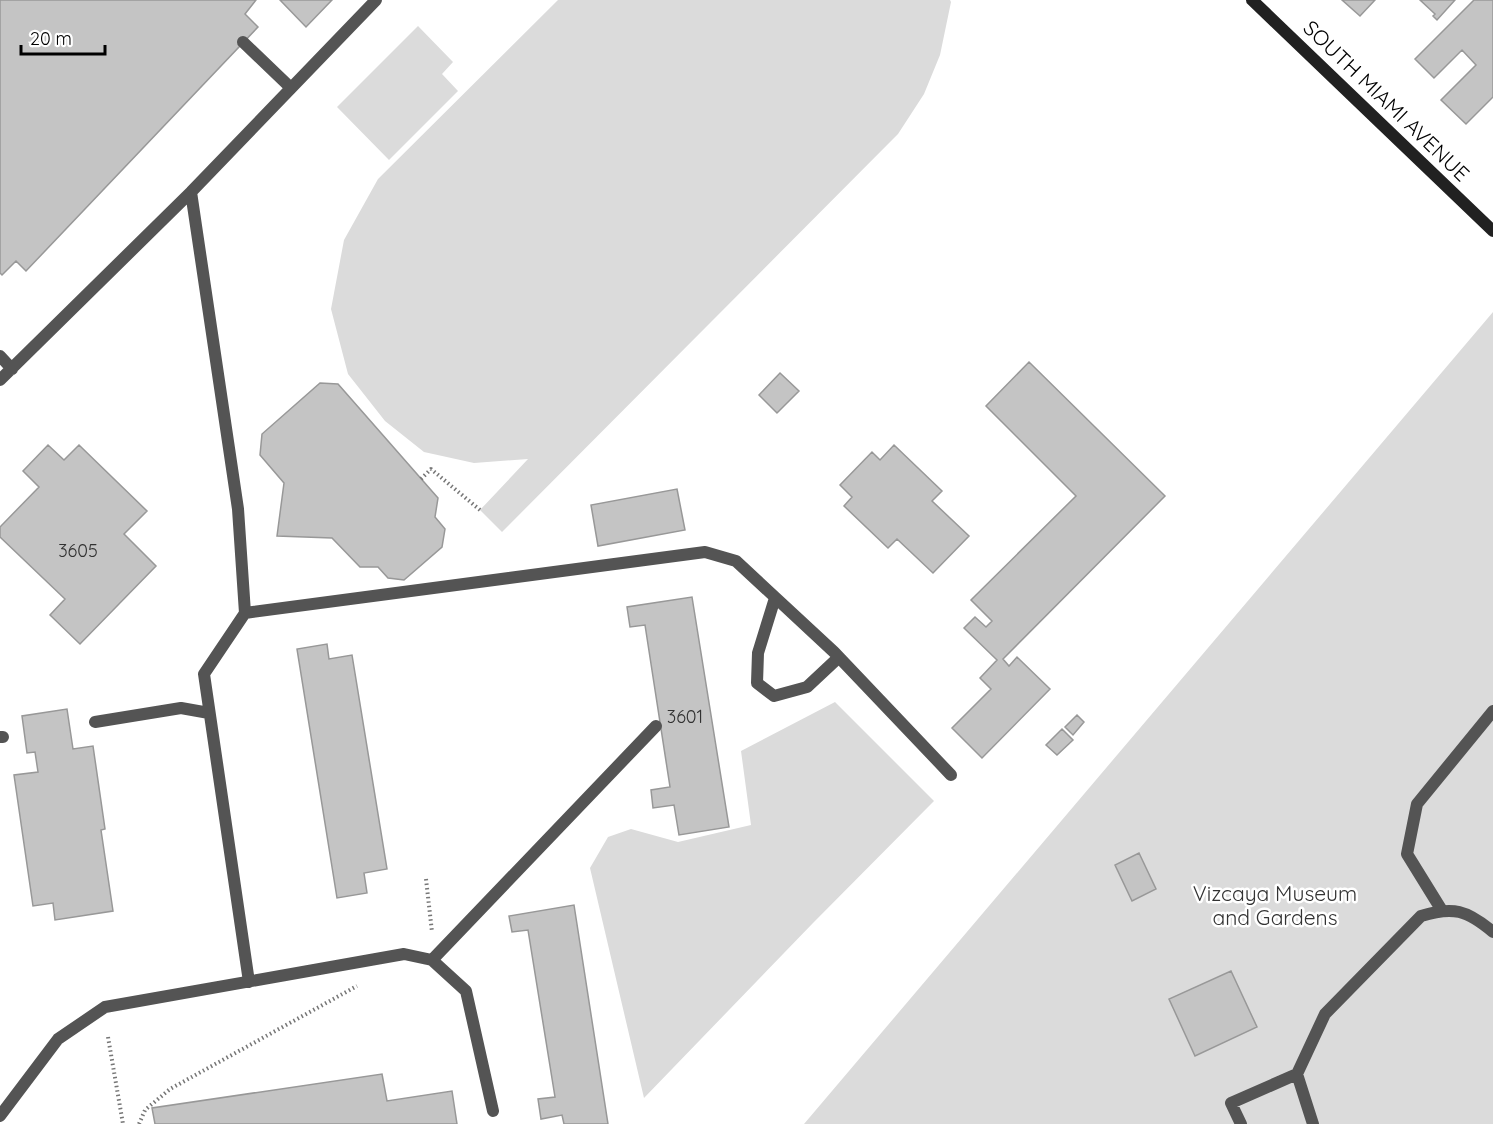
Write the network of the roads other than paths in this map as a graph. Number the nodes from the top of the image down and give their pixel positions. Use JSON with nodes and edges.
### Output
{"nodes":[{"id":1,"x":375,"y":0,"type":"edge"},
{"id":2,"x":1252,"y":0,"type":"edge"},
{"id":3,"x":243,"y":42,"type":"dead end"},
{"id":4,"x":291,"y":88,"type":"junction"},
{"id":5,"x":190,"y":192,"type":"junction"},
{"id":6,"x":1493,"y":231,"type":"edge"},
{"id":7,"x":0,"y":356,"type":"edge"},
{"id":8,"x":12,"y":369,"type":"junction"},
{"id":9,"x":0,"y":381,"type":"edge"},
{"id":10,"x":775,"y":598,"type":"junction"},
{"id":11,"x":245,"y":613,"type":"junction"},
{"id":12,"x":838,"y":657,"type":"junction"},
{"id":13,"x":1493,"y":711,"type":"edge"},
{"id":14,"x":209,"y":713,"type":"junction"},
{"id":15,"x":95,"y":722,"type":"dead end"},
{"id":16,"x":656,"y":726,"type":"dead end"},
{"id":17,"x":951,"y":775,"type":"dead end"},
{"id":18,"x":1441,"y":909,"type":"junction"},
{"id":19,"x":1493,"y":932,"type":"edge"},
{"id":20,"x":432,"y":960,"type":"junction"},
{"id":21,"x":249,"y":982,"type":"junction"},
{"id":22,"x":1297,"y":1074,"type":"junction"},
{"id":23,"x":493,"y":1111,"type":"dead end"},
{"id":24,"x":0,"y":1116,"type":"edge"},
{"id":25,"x":1241,"y":1124,"type":"edge"},
{"id":26,"x":1313,"y":1124,"type":"edge"}],
"edges":[{"from":1,"to":4,"type":"lane"},
{"from":2,"to":6,"type":"main road","name":"SOUTH MIAMI AVENUE"},
{"from":3,"to":4,"type":"lane"},
{"from":4,"to":5,"type":"lane"},
{"from":5,"to":8,"type":"lane"},
{"from":5,"to":11,"type":"lane"},
{"from":7,"to":8,"type":"lane"},
{"from":8,"to":9,"type":"lane"},
{"from":10,"to":11,"type":"lane"},
{"from":10,"to":12,"type":"lane"},
{"from":10,"to":12,"type":"lane"},
{"from":11,"to":14,"type":"lane"},
{"from":12,"to":17,"type":"lane"},
{"from":13,"to":18,"type":"lane"},
{"from":14,"to":15,"type":"lane"},
{"from":14,"to":21,"type":"lane"},
{"from":16,"to":20,"type":"lane"},
{"from":18,"to":19,"type":"lane"},
{"from":18,"to":22,"type":"lane"},
{"from":20,"to":21,"type":"lane"},
{"from":20,"to":23,"type":"lane"},
{"from":21,"to":24,"type":"lane"},
{"from":22,"to":25,"type":"lane"},
{"from":22,"to":26,"type":"lane"}]}
